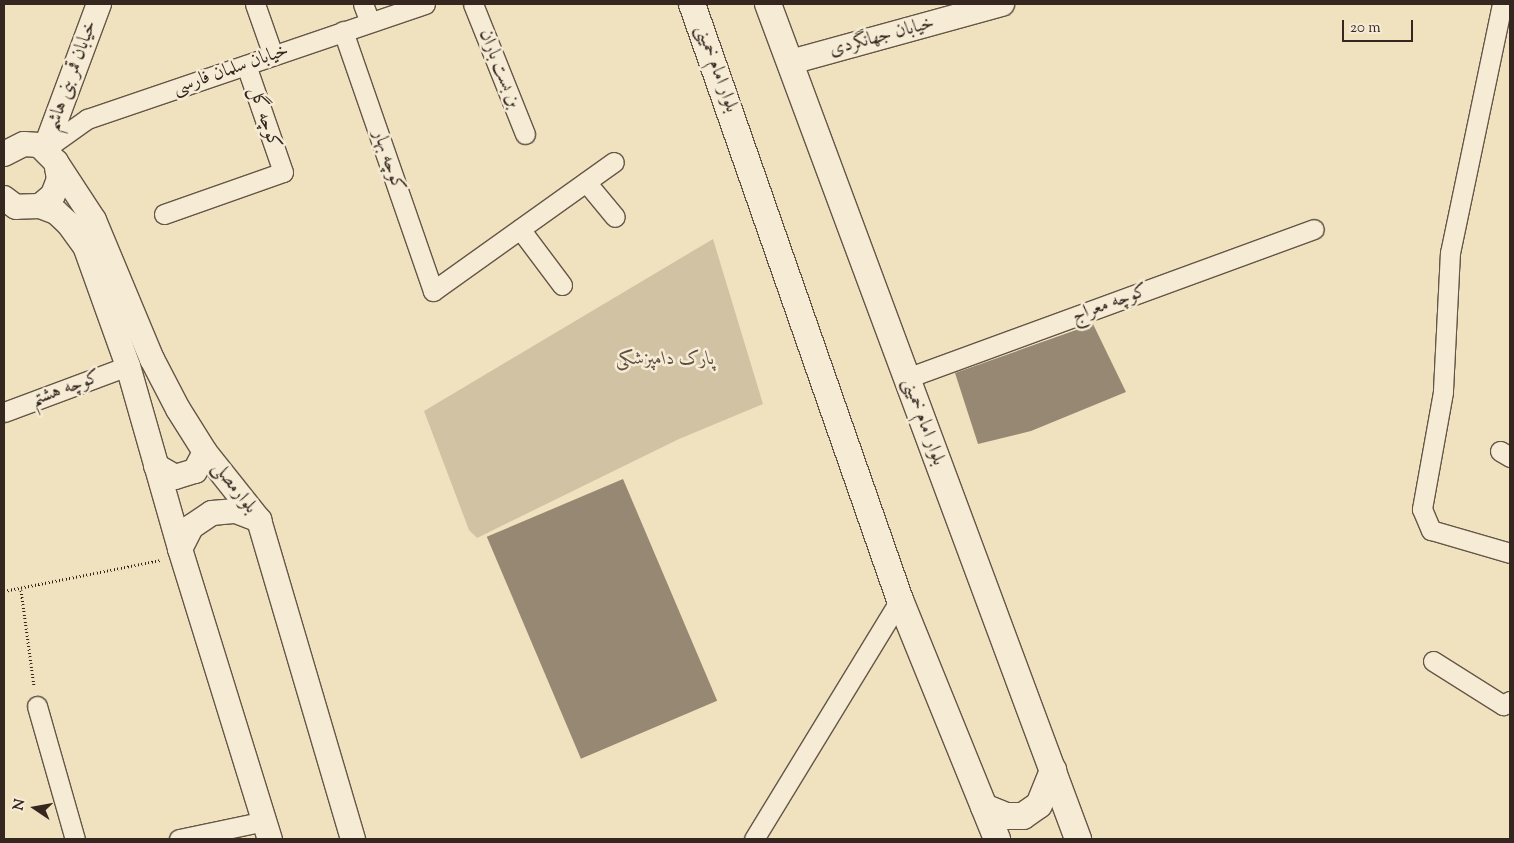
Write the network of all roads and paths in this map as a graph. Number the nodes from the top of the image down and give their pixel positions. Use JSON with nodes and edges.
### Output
{"nodes":[{"id":1,"x":98,"y":4,"type":"edge"},
{"id":2,"x":255,"y":4,"type":"edge"},
{"id":3,"x":363,"y":4,"type":"edge"},
{"id":4,"x":425,"y":4,"type":"edge"},
{"id":5,"x":473,"y":4,"type":"edge"},
{"id":6,"x":692,"y":4,"type":"edge"},
{"id":7,"x":768,"y":4,"type":"edge"},
{"id":8,"x":1002,"y":4,"type":"edge"},
{"id":9,"x":1502,"y":4,"type":"edge"},
{"id":10,"x":370,"y":22,"type":"junction"},
{"id":11,"x":343,"y":31,"type":"junction"},
{"id":12,"x":274,"y":55,"type":"junction"},
{"id":13,"x":791,"y":62,"type":"junction"},
{"id":14,"x":246,"y":65,"type":"junction"},
{"id":15,"x":525,"y":134,"type":"dead end"},
{"id":16,"x":5,"y":149,"type":"edge"},
{"id":17,"x":50,"y":155,"type":"junction"},
{"id":18,"x":614,"y":162,"type":"dead end"},
{"id":19,"x":586,"y":182,"type":"junction"},
{"id":20,"x":6,"y":205,"type":"edge"},
{"id":21,"x":40,"y":206,"type":"junction"},
{"id":22,"x":164,"y":214,"type":"dead end"},
{"id":23,"x":615,"y":217,"type":"dead end"},
{"id":24,"x":520,"y":229,"type":"junction"},
{"id":25,"x":1314,"y":229,"type":"dead end"},
{"id":26,"x":562,"y":285,"type":"dead end"},
{"id":27,"x":128,"y":366,"type":"junction"},
{"id":28,"x":906,"y":378,"type":"junction"},
{"id":29,"x":4,"y":412,"type":"edge"},
{"id":30,"x":205,"y":452,"type":"junction"},
{"id":31,"x":156,"y":466,"type":"junction"},
{"id":32,"x":259,"y":520,"type":"junction"},
{"id":33,"x":181,"y":552,"type":"junction"},
{"id":34,"x":1510,"y":553,"type":"edge"},
{"id":35,"x":21,"y":590,"type":"junction"},
{"id":36,"x":4,"y":591,"type":"edge"},
{"id":37,"x":900,"y":600,"type":"junction"},
{"id":38,"x":1433,"y":661,"type":"dead end"},
{"id":39,"x":1510,"y":702,"type":"edge"},
{"id":40,"x":37,"y":706,"type":"joint"},
{"id":41,"x":1053,"y":770,"type":"junction"},
{"id":42,"x":984,"y":807,"type":"junction"},
{"id":43,"x":268,"y":830,"type":"edge"},
{"id":44,"x":75,"y":839,"type":"edge"},
{"id":45,"x":179,"y":839,"type":"edge"},
{"id":46,"x":353,"y":839,"type":"edge"},
{"id":47,"x":754,"y":839,"type":"edge"},
{"id":48,"x":997,"y":839,"type":"edge"},
{"id":49,"x":1078,"y":839,"type":"edge"}],
"edges":[{"from":1,"to":17,"type":"street","name":"خیابان قمر بنی هاشم"},
{"from":2,"to":12,"type":"street"},
{"from":3,"to":10,"type":"street"},
{"from":4,"to":10,"type":"street","name":"خیابان سلمان فارسی"},
{"from":5,"to":15,"type":"street","name":"بن بست باران"},
{"from":6,"to":37,"type":"main road","name":"بلوار امام خمینی"},
{"from":7,"to":13,"type":"main road","name":"بلوار امام خمینی"},
{"from":8,"to":13,"type":"street","name":"خیابان جهانگردی"},
{"from":9,"to":34,"type":"street"},
{"from":10,"to":11,"type":"street","name":"خیابان سلمان فارسی"},
{"from":11,"to":12,"type":"street","name":"خیابان سلمان فارسی"},
{"from":11,"to":24,"type":"street","name":"کوچه بهار"},
{"from":12,"to":14,"type":"street","name":"خیابان سلمان فارسی"},
{"from":13,"to":28,"type":"main road","name":"بلوار امام خمینی"},
{"from":14,"to":17,"type":"street","name":"خیابان سلمان فارسی"},
{"from":14,"to":22,"type":"street","name":"کوچه گل"},
{"from":16,"to":17,"type":"street"},
{"from":17,"to":21,"type":"street"},
{"from":17,"to":30,"type":"street","name":"بلوارمصلی"},
{"from":18,"to":19,"type":"street"},
{"from":19,"to":23,"type":"street"},
{"from":19,"to":24,"type":"street"},
{"from":20,"to":21,"type":"street"},
{"from":21,"to":27,"type":"street"},
{"from":24,"to":26,"type":"street"},
{"from":25,"to":28,"type":"street","name":"کوچه معراج"},
{"from":27,"to":29,"type":"street","name":"کوچه هشتم"},
{"from":27,"to":31,"type":"street"},
{"from":28,"to":41,"type":"main road","name":"بلوار امام خمینی"},
{"from":30,"to":31,"type":"street"},
{"from":30,"to":32,"type":"street","name":"بلوارمصلی"},
{"from":31,"to":33,"type":"street"},
{"from":32,"to":33,"type":"street"},
{"from":32,"to":46,"type":"street","name":"بلوارمصلی"},
{"from":33,"to":35,"type":"path"},
{"from":33,"to":43,"type":"street"},
{"from":35,"to":36,"type":"path"},
{"from":35,"to":40,"type":"path"},
{"from":37,"to":42,"type":"main road","name":"بلوار امام خمینی"},
{"from":37,"to":47,"type":"street"},
{"from":38,"to":39,"type":"street"},
{"from":40,"to":44,"type":"street"},
{"from":41,"to":42,"type":"main road"},
{"from":41,"to":49,"type":"main road","name":"بلوار امام خمینی"},
{"from":42,"to":48,"type":"main road","name":"بلوار امام خمینی"},
{"from":43,"to":45,"type":"street"}]}
